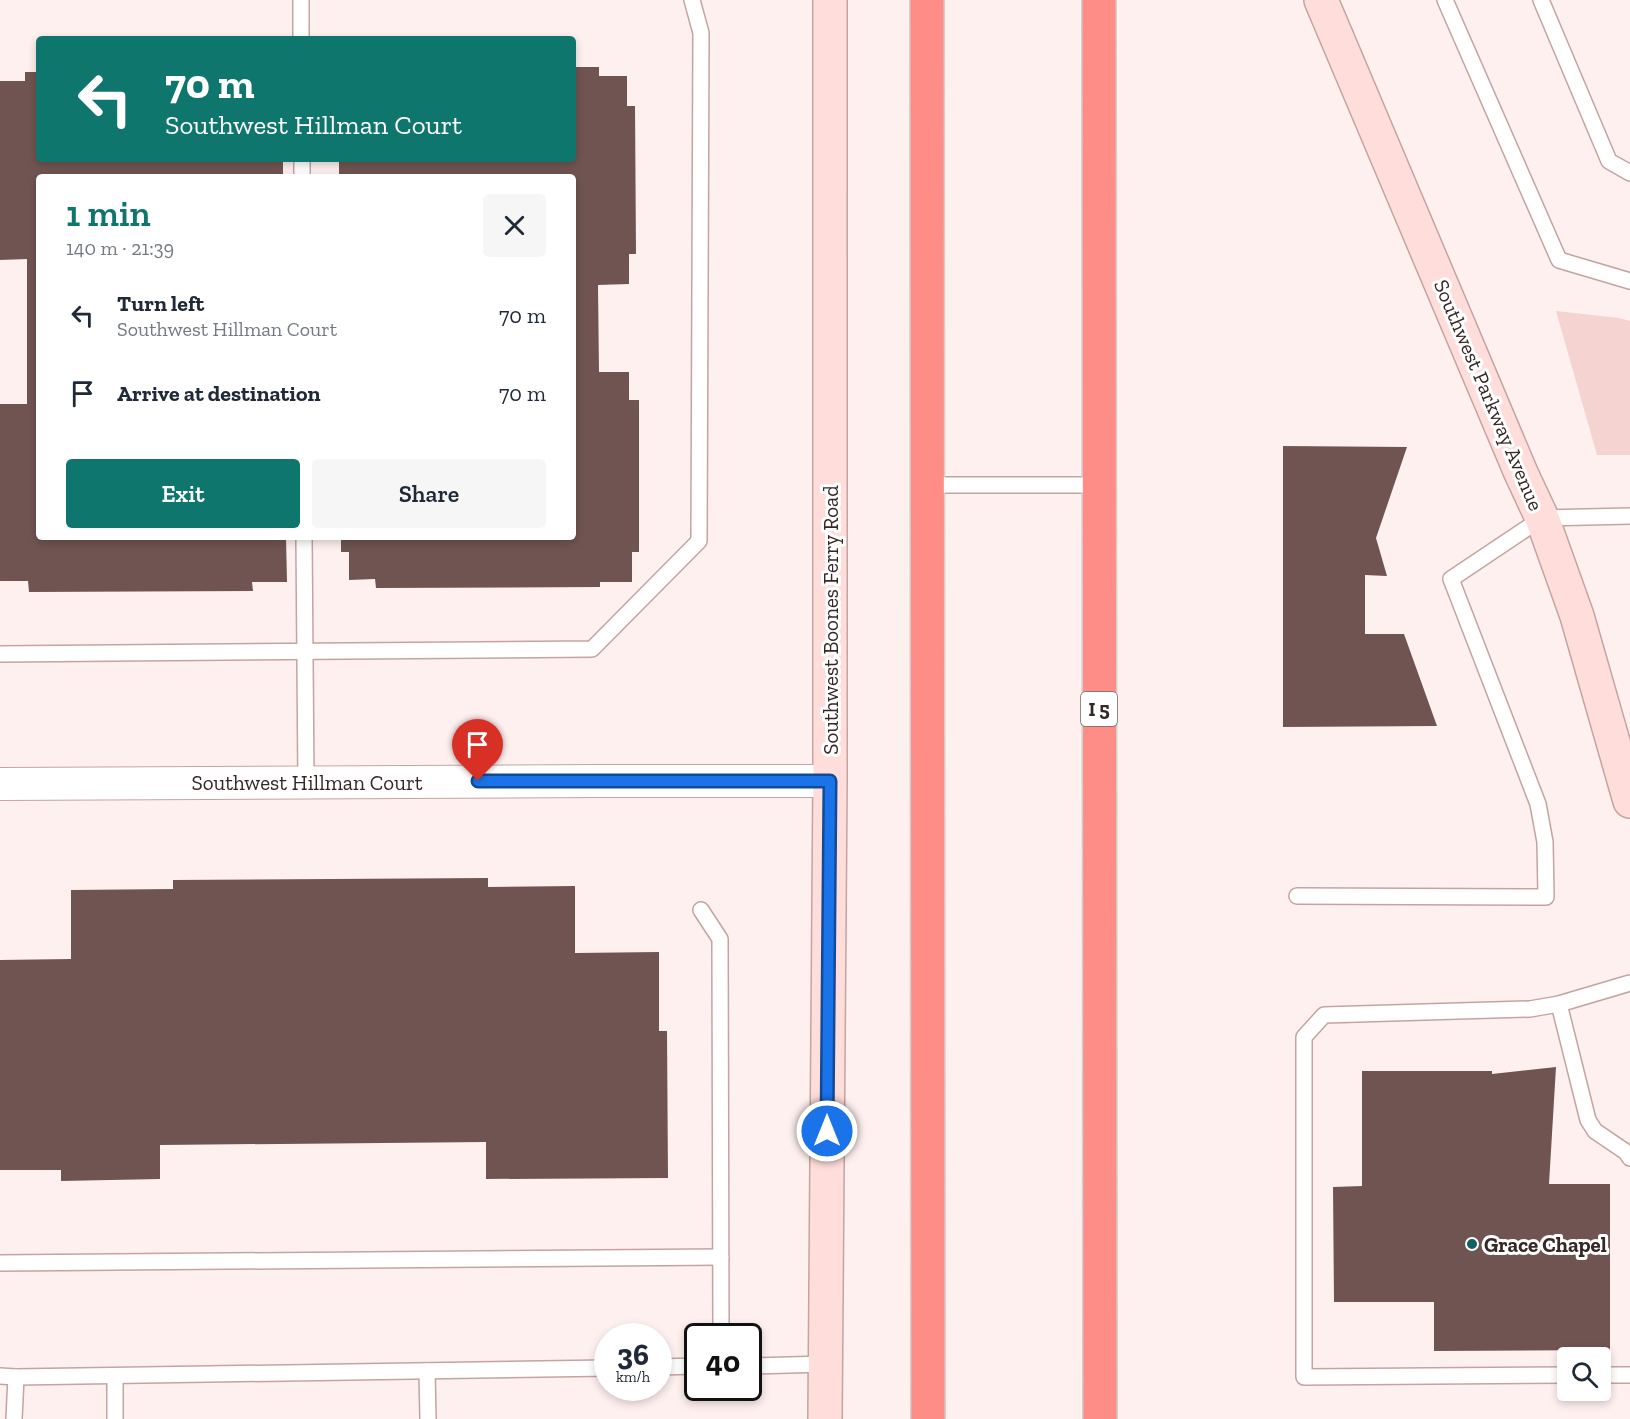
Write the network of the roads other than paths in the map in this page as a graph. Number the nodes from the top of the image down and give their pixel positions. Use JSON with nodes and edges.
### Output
{"nodes":[{"id":1,"x":301,"y":0,"type":"edge"},
{"id":2,"x":692,"y":0,"type":"edge"},
{"id":3,"x":830,"y":0,"type":"edge"},
{"id":4,"x":927,"y":0,"type":"edge"},
{"id":5,"x":1099,"y":0,"type":"edge"},
{"id":6,"x":1321,"y":0,"type":"edge"},
{"id":7,"x":1445,"y":0,"type":"edge"},
{"id":8,"x":1541,"y":0,"type":"edge"},
{"id":9,"x":301,"y":36,"type":"edge"},
{"id":10,"x":1630,"y":173,"type":"edge"},
{"id":11,"x":1630,"y":281,"type":"edge"},
{"id":12,"x":927,"y":485,"type":"junction"},
{"id":13,"x":1099,"y":485,"type":"junction"},
{"id":14,"x":1630,"y":516,"type":"edge"},
{"id":15,"x":1542,"y":518,"type":"junction"},
{"id":16,"x":303,"y":540,"type":"edge"},
{"id":17,"x":304,"y":651,"type":"junction"},
{"id":18,"x":0,"y":654,"type":"edge"},
{"id":19,"x":830,"y":781,"type":"junction"},
{"id":20,"x":306,"y":782,"type":"junction"},
{"id":21,"x":0,"y":784,"type":"edge"},
{"id":22,"x":1630,"y":801,"type":"edge"},
{"id":23,"x":1297,"y":896,"type":"dead end"},
{"id":24,"x":701,"y":910,"type":"dead end"},
{"id":25,"x":1630,"y":983,"type":"edge"},
{"id":26,"x":1559,"y":1004,"type":"junction"},
{"id":27,"x":1630,"y":1158,"type":"edge"},
{"id":28,"x":721,"y":1257,"type":"junction"},
{"id":29,"x":0,"y":1263,"type":"edge"},
{"id":30,"x":721,"y":1323,"type":"edge"},
{"id":31,"x":825,"y":1364,"type":"junction"},
{"id":32,"x":762,"y":1366,"type":"edge"},
{"id":33,"x":594,"y":1368,"type":"edge"},
{"id":34,"x":427,"y":1371,"type":"junction"},
{"id":35,"x":1611,"y":1375,"type":"edge"},
{"id":36,"x":1630,"y":1375,"type":"edge"},
{"id":37,"x":114,"y":1376,"type":"junction"},
{"id":38,"x":1557,"y":1376,"type":"edge"},
{"id":39,"x":8,"y":1377,"type":"edge"},
{"id":40,"x":14,"y":1419,"type":"edge"},
{"id":41,"x":115,"y":1419,"type":"edge"},
{"id":42,"x":428,"y":1419,"type":"edge"},
{"id":43,"x":825,"y":1419,"type":"edge"},
{"id":44,"x":928,"y":1419,"type":"edge"},
{"id":45,"x":1100,"y":1419,"type":"edge"}],
"edges":[{"from":1,"to":9,"type":"lane"},
{"from":2,"to":17,"type":"lane"},
{"from":3,"to":19,"type":"street","name":"Southwest Boones Ferry Road"},
{"from":4,"to":12,"type":"highway"},
{"from":5,"to":13,"type":"highway","number":"I 5"},
{"from":6,"to":15,"type":"street","name":"Southwest Parkway Avenue"},
{"from":7,"to":11,"type":"lane"},
{"from":8,"to":10,"type":"lane"},
{"from":12,"to":13,"type":"lane"},
{"from":12,"to":44,"type":"highway"},
{"from":13,"to":45,"type":"highway","number":"I 5"},
{"from":14,"to":15,"type":"lane"},
{"from":15,"to":22,"type":"street","name":"Southwest Parkway Avenue"},
{"from":15,"to":23,"type":"lane"},
{"from":16,"to":17,"type":"lane"},
{"from":17,"to":18,"type":"lane"},
{"from":17,"to":20,"type":"lane"},
{"from":19,"to":20,"type":"street","name":"Southwest Hillman Court"},
{"from":19,"to":31,"type":"street","name":"Southwest Boones Ferry Road"},
{"from":20,"to":21,"type":"street","name":"Southwest Hillman Court"},
{"from":24,"to":28,"type":"lane"},
{"from":25,"to":26,"type":"lane"},
{"from":26,"to":27,"type":"lane"},
{"from":26,"to":38,"type":"lane"},
{"from":28,"to":29,"type":"lane"},
{"from":28,"to":30,"type":"lane"},
{"from":31,"to":32,"type":"lane"},
{"from":31,"to":43,"type":"street","name":"Southwest Boones Ferry Road"},
{"from":33,"to":34,"type":"lane"},
{"from":34,"to":37,"type":"lane"},
{"from":34,"to":42,"type":"lane"},
{"from":35,"to":36,"type":"lane"},
{"from":37,"to":39,"type":"lane"},
{"from":37,"to":41,"type":"lane"},
{"from":39,"to":40,"type":"lane"}]}
